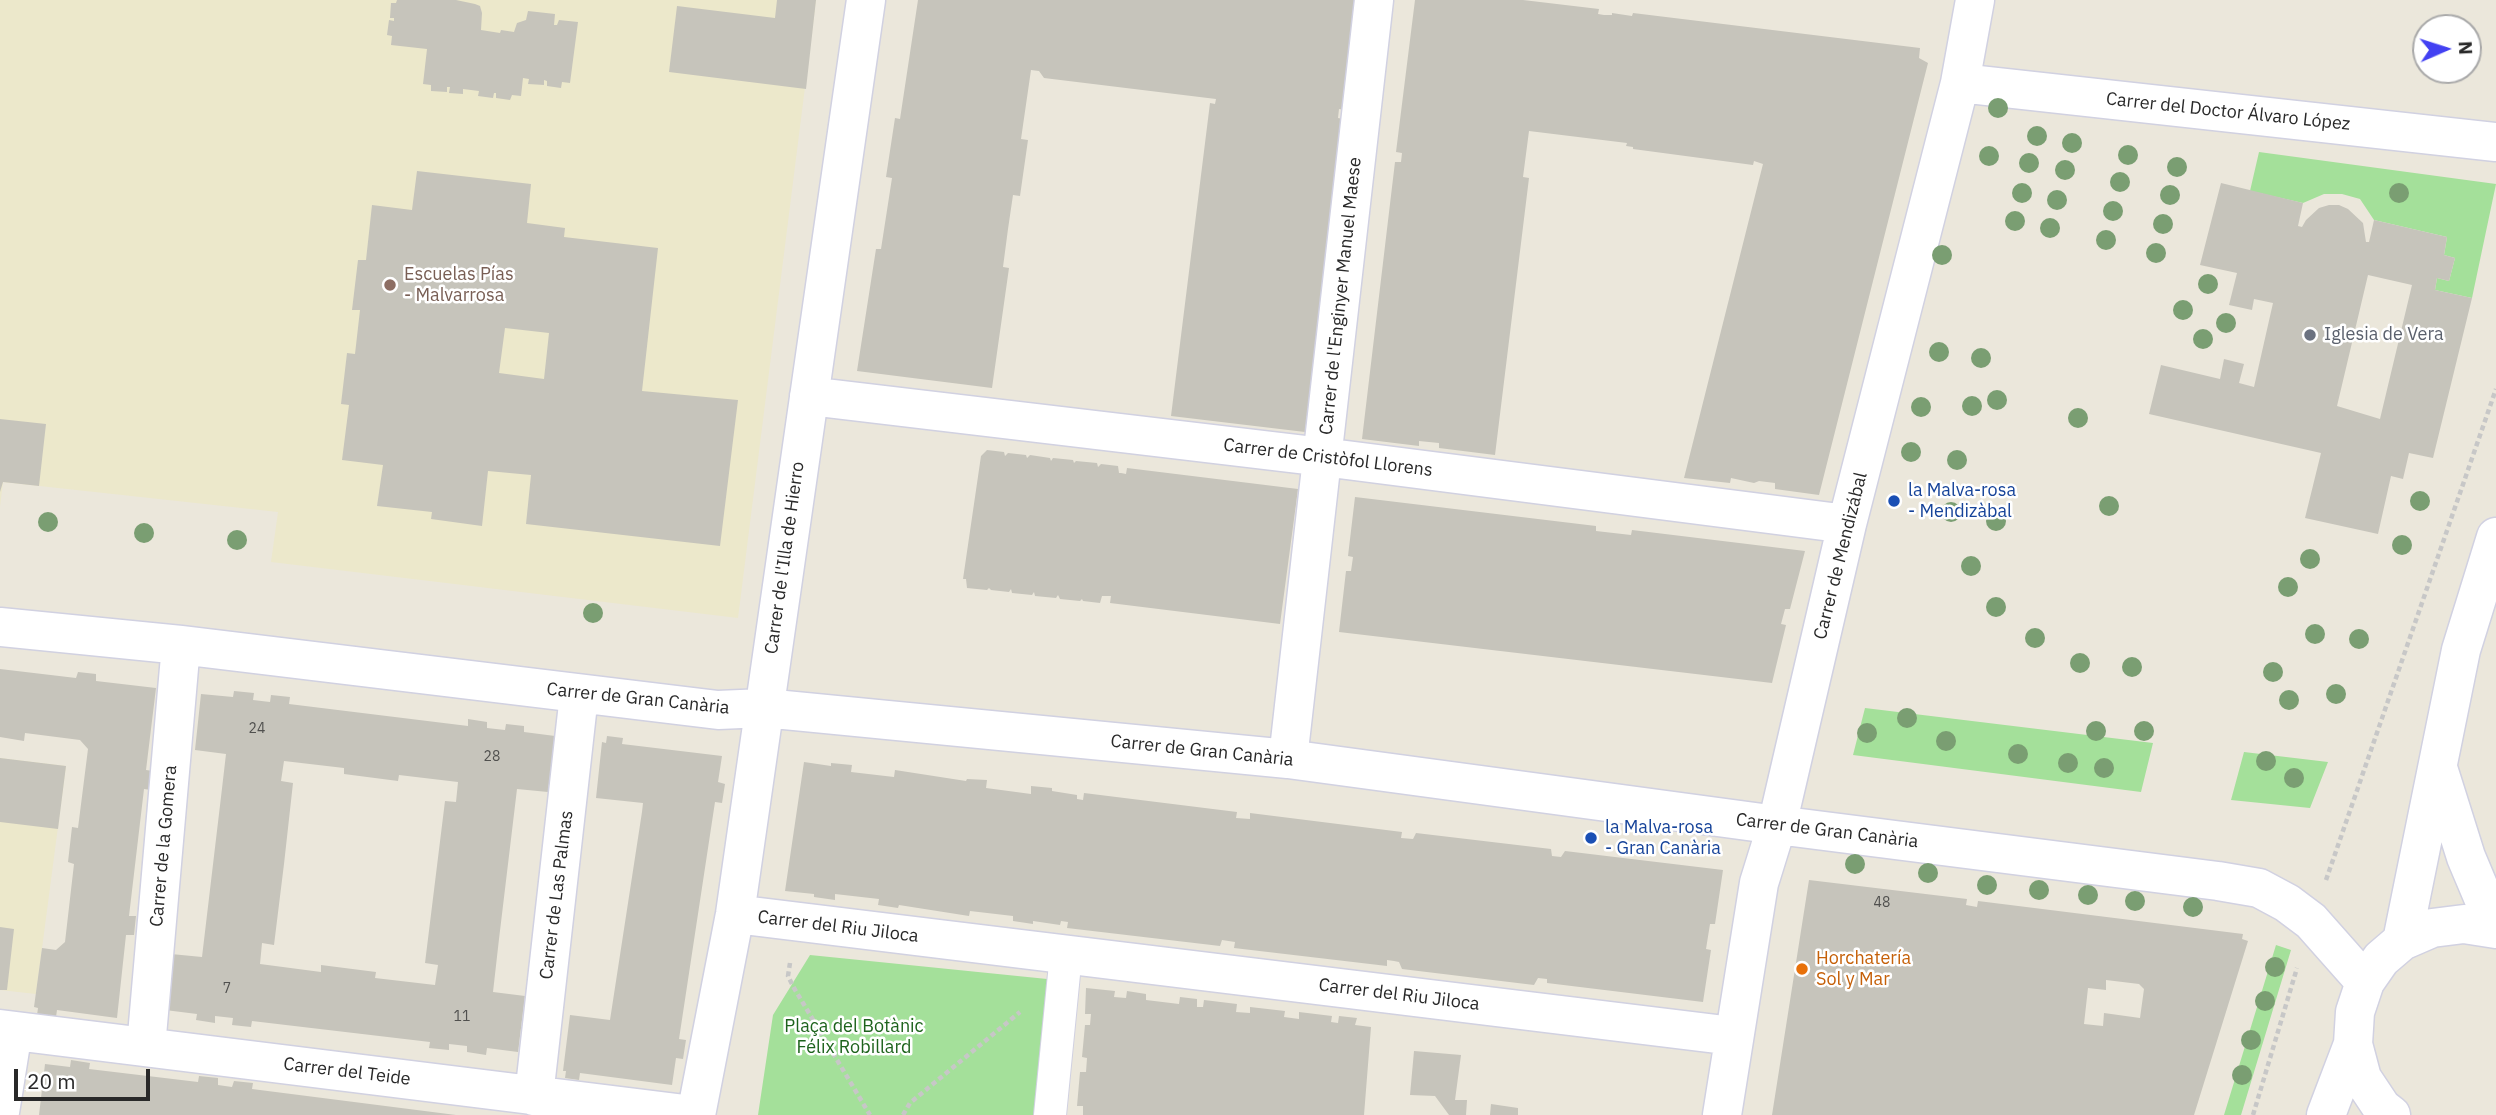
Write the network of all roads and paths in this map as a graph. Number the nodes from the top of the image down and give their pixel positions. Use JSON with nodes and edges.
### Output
{"nodes":[{"id":1,"x":866,"y":0,"type":"edge"},
{"id":2,"x":1374,"y":0,"type":"edge"},
{"id":3,"x":1975,"y":0,"type":"edge"},
{"id":4,"x":1960,"y":83,"type":"junction"},
{"id":5,"x":2496,"y":142,"type":"edge"},
{"id":6,"x":2496,"y":389,"type":"edge"},
{"id":7,"x":809,"y":396,"type":"junction"},
{"id":8,"x":1323,"y":457,"type":"junction"},
{"id":9,"x":1847,"y":524,"type":"junction"},
{"id":10,"x":2496,"y":537,"type":"edge"},
{"id":11,"x":0,"y":627,"type":"edge"},
{"id":12,"x":181,"y":645,"type":"junction"},
{"id":13,"x":579,"y":695,"type":"junction"},
{"id":14,"x":764,"y":708,"type":"junction"},
{"id":15,"x":1288,"y":759,"type":"junction"},
{"id":16,"x":2437,"y":763,"type":"junction"},
{"id":17,"x":1777,"y":825,"type":"junction"},
{"id":18,"x":735,"y":914,"type":"junction"},
{"id":19,"x":2311,"y":921,"type":"junction"},
{"id":20,"x":2496,"y":928,"type":"edge"},
{"id":21,"x":2402,"y":941,"type":"junction"},
{"id":22,"x":791,"y":956,"type":"dead end"},
{"id":23,"x":1065,"y":965,"type":"junction"},
{"id":24,"x":2365,"y":982,"type":"junction"},
{"id":25,"x":6,"y":1030,"type":"edge"},
{"id":26,"x":1733,"y":1036,"type":"junction"},
{"id":27,"x":2353,"y":1044,"type":"junction"},
{"id":28,"x":146,"y":1047,"type":"junction"},
{"id":29,"x":534,"y":1096,"type":"junction"},
{"id":30,"x":0,"y":1112,"type":"edge"},
{"id":31,"x":695,"y":1115,"type":"edge"},
{"id":32,"x":870,"y":1115,"type":"edge"},
{"id":33,"x":903,"y":1115,"type":"edge"},
{"id":34,"x":1051,"y":1115,"type":"edge"},
{"id":35,"x":1722,"y":1115,"type":"edge"},
{"id":36,"x":2253,"y":1115,"type":"edge"},
{"id":37,"x":2326,"y":1115,"type":"edge"},
{"id":38,"x":2391,"y":1115,"type":"edge"}],
"edges":[{"from":1,"to":7,"type":"street","name":"Carrer de l'Illa de Hierro"},
{"from":2,"to":8,"type":"street","name":"Carrer de l'Enginyer Manuel Maese"},
{"from":3,"to":4,"type":"street","name":"Carrer de Mendizábal"},
{"from":4,"to":5,"type":"street","name":"Carrer del Doctor Álvaro López"},
{"from":4,"to":9,"type":"street","name":"Carrer de Mendizábal"},
{"from":6,"to":19,"type":"path"},
{"from":7,"to":8,"type":"street","name":"Carrer de Cristòfol Llorens"},
{"from":7,"to":14,"type":"street","name":"Carrer de l'Illa de Hierro"},
{"from":8,"to":9,"type":"street","name":"Carrer de Cristòfol Llorens"},
{"from":8,"to":15,"type":"street","name":"Carrer de l'Enginyer Manuel Maese"},
{"from":9,"to":17,"type":"street","name":"Carrer de Mendizábal"},
{"from":10,"to":16,"type":"street"},
{"from":11,"to":12,"type":"street","name":"Carrer de Gran Canària"},
{"from":12,"to":13,"type":"street","name":"Carrer de Gran Canària"},
{"from":12,"to":28,"type":"street","name":"Carrer de la Gomera"},
{"from":13,"to":14,"type":"street","name":"Carrer de Gran Canària"},
{"from":13,"to":29,"type":"street","name":"Carrer de Las Palmas"},
{"from":14,"to":15,"type":"street","name":"Carrer de Gran Canària"},
{"from":14,"to":18,"type":"street","name":"Carrer de l'Illa de Hierro"},
{"from":15,"to":17,"type":"street","name":"Carrer de Gran Canària"},
{"from":16,"to":20,"type":"street"},
{"from":16,"to":21,"type":"street"},
{"from":17,"to":19,"type":"street","name":"Carrer de Gran Canària"},
{"from":17,"to":26,"type":"street","name":"Carrer de Mendizábal"},
{"from":18,"to":23,"type":"street","name":"Carrer del Riu Jiloca"},
{"from":18,"to":31,"type":"street","name":"Carrer de l'Illa de Hierro"},
{"from":19,"to":24,"type":"street","name":"Carrer de Gran Canària"},
{"from":19,"to":36,"type":"path"},
{"from":20,"to":21,"type":"street"},
{"from":21,"to":24,"type":"street"},
{"from":22,"to":32,"type":"path"},
{"from":23,"to":26,"type":"street","name":"Carrer del Riu Jiloca"},
{"from":23,"to":33,"type":"path"},
{"from":23,"to":34,"type":"street"},
{"from":24,"to":27,"type":"street"},
{"from":25,"to":28,"type":"street","name":"Carrer del Teide"},
{"from":25,"to":30,"type":"street"},
{"from":26,"to":35,"type":"street","name":"Carrer de Mendizábal"},
{"from":27,"to":37,"type":"street"},
{"from":27,"to":38,"type":"street"},
{"from":28,"to":29,"type":"street","name":"Carrer del Teide"},
{"from":29,"to":31,"type":"street","name":"Carrer del Teide"}]}
